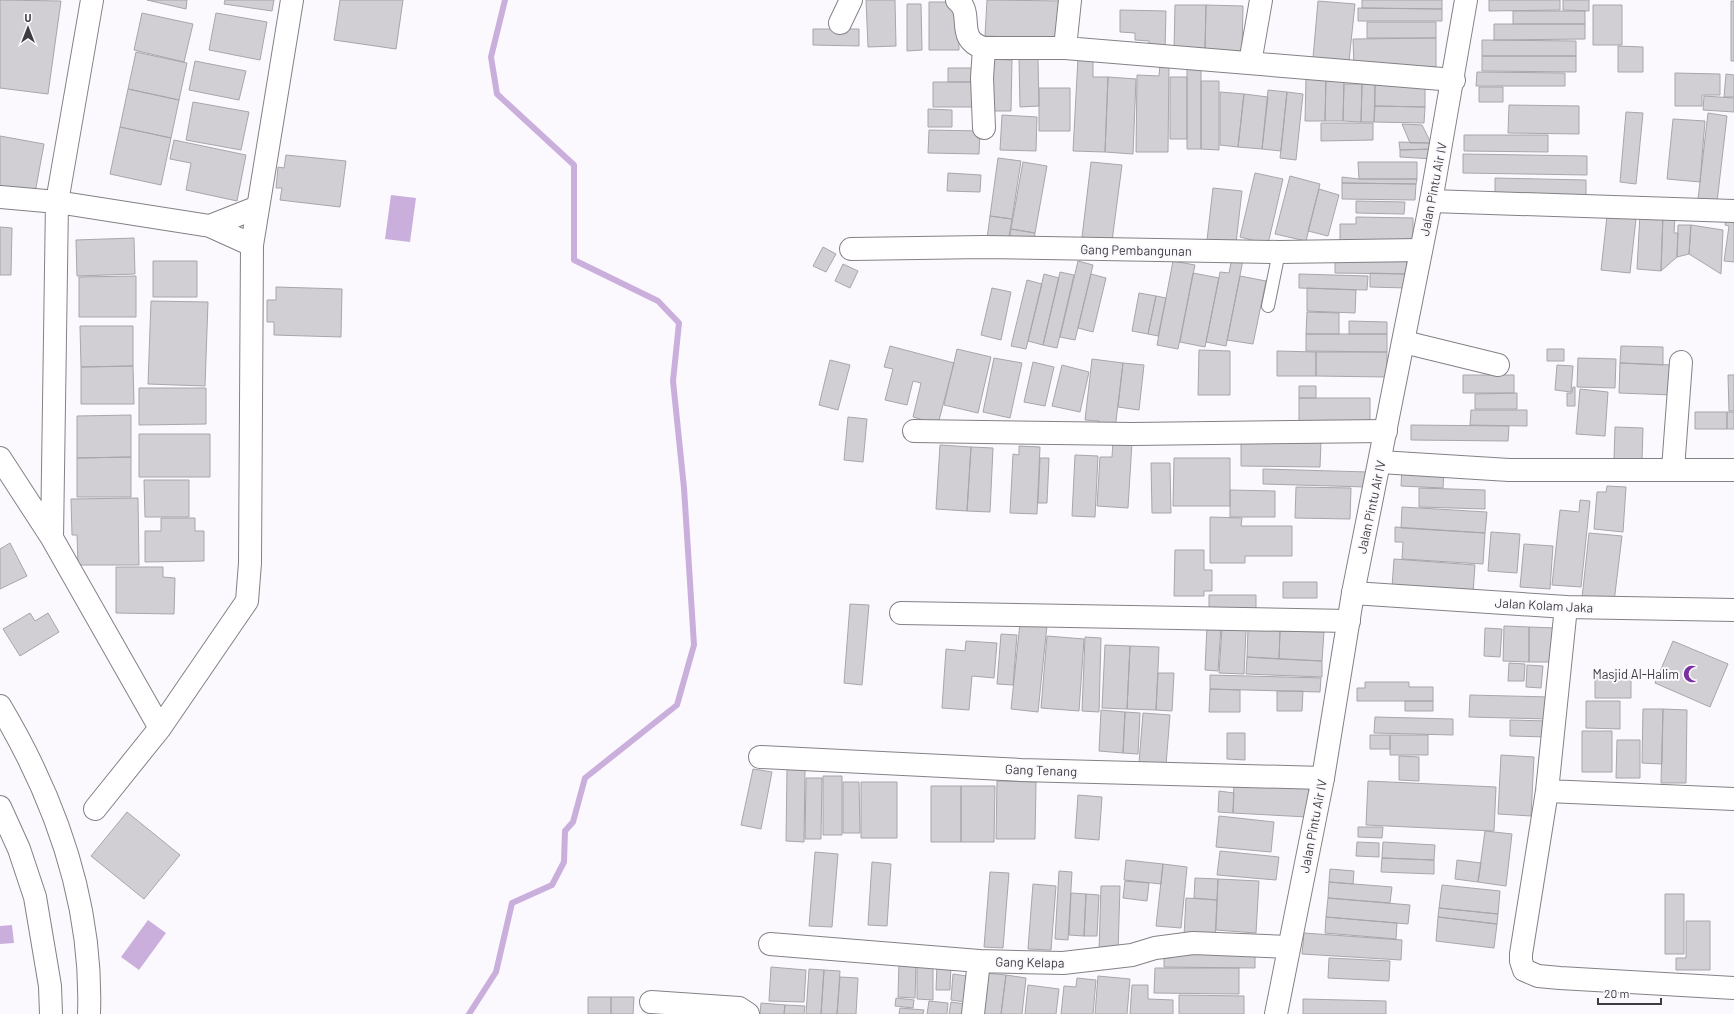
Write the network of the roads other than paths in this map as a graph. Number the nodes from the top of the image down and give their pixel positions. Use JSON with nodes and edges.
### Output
{"nodes":[{"id":1,"x":92,"y":0,"type":"edge"},
{"id":2,"x":292,"y":0,"type":"edge"},
{"id":3,"x":851,"y":0,"type":"edge"},
{"id":4,"x":957,"y":0,"type":"edge"},
{"id":5,"x":1070,"y":0,"type":"edge"},
{"id":6,"x":1261,"y":0,"type":"edge"},
{"id":7,"x":1466,"y":0,"type":"edge"},
{"id":8,"x":840,"y":22,"type":"dead end"},
{"id":9,"x":984,"y":48,"type":"junction"},
{"id":10,"x":1065,"y":48,"type":"junction"},
{"id":11,"x":1250,"y":63,"type":"junction"},
{"id":12,"x":1454,"y":80,"type":"junction"},
{"id":13,"x":984,"y":128,"type":"dead end"},
{"id":14,"x":0,"y":197,"type":"edge"},
{"id":15,"x":1431,"y":201,"type":"junction"},
{"id":16,"x":57,"y":202,"type":"junction"},
{"id":17,"x":258,"y":207,"type":"junction"},
{"id":18,"x":1734,"y":210,"type":"edge"},
{"id":19,"x":210,"y":226,"type":"junction"},
{"id":20,"x":252,"y":245,"type":"junction"},
{"id":21,"x":851,"y":249,"type":"dead end"},
{"id":22,"x":1421,"y":250,"type":"junction"},
{"id":23,"x":1278,"y":252,"type":"junction"},
{"id":24,"x":1268,"y":306,"type":"dead end"},
{"id":25,"x":1404,"y":342,"type":"junction"},
{"id":26,"x":1681,"y":362,"type":"dead end"},
{"id":27,"x":1498,"y":365,"type":"dead end"},
{"id":28,"x":914,"y":431,"type":"dead end"},
{"id":29,"x":1386,"y":431,"type":"junction"},
{"id":30,"x":0,"y":458,"type":"edge"},
{"id":31,"x":1380,"y":462,"type":"junction"},
{"id":32,"x":1674,"y":469,"type":"junction"},
{"id":33,"x":1734,"y":470,"type":"edge"},
{"id":34,"x":52,"y":538,"type":"junction"},
{"id":35,"x":1354,"y":593,"type":"junction"},
{"id":36,"x":1566,"y":607,"type":"junction"},
{"id":37,"x":1734,"y":610,"type":"edge"},
{"id":38,"x":902,"y":613,"type":"dead end"},
{"id":39,"x":1349,"y":622,"type":"junction"},
{"id":40,"x":0,"y":706,"type":"edge"},
{"id":41,"x":160,"y":728,"type":"junction"},
{"id":42,"x":760,"y":757,"type":"dead end"},
{"id":43,"x":1323,"y":778,"type":"junction"},
{"id":44,"x":1547,"y":791,"type":"junction"},
{"id":45,"x":1734,"y":799,"type":"edge"},
{"id":46,"x":0,"y":807,"type":"edge"},
{"id":47,"x":95,"y":809,"type":"dead end"},
{"id":48,"x":770,"y":944,"type":"dead end"},
{"id":49,"x":1289,"y":946,"type":"junction"},
{"id":50,"x":978,"y":961,"type":"junction"},
{"id":51,"x":1734,"y":988,"type":"edge"},
{"id":52,"x":651,"y":1002,"type":"dead end"},
{"id":53,"x":52,"y":1014,"type":"edge"},
{"id":54,"x":89,"y":1014,"type":"edge"},
{"id":55,"x":748,"y":1014,"type":"edge"},
{"id":56,"x":973,"y":1014,"type":"edge"},
{"id":57,"x":1276,"y":1014,"type":"edge"}],
"edges":[{"from":1,"to":16,"type":"street"},
{"from":2,"to":17,"type":"street"},
{"from":3,"to":8,"type":"street"},
{"from":4,"to":9,"type":"street"},
{"from":5,"to":10,"type":"street"},
{"from":6,"to":11,"type":"street"},
{"from":7,"to":12,"type":"street","name":"Jalan Pintu Air IV"},
{"from":9,"to":10,"type":"street"},
{"from":9,"to":13,"type":"street"},
{"from":10,"to":11,"type":"street"},
{"from":11,"to":12,"type":"street"},
{"from":12,"to":15,"type":"street","name":"Jalan Pintu Air IV"},
{"from":14,"to":16,"type":"street"},
{"from":15,"to":18,"type":"street"},
{"from":15,"to":22,"type":"street","name":"Jalan Pintu Air IV"},
{"from":16,"to":19,"type":"street"},
{"from":16,"to":34,"type":"street"},
{"from":17,"to":19,"type":"street"},
{"from":17,"to":20,"type":"street"},
{"from":19,"to":20,"type":"street"},
{"from":20,"to":41,"type":"street"},
{"from":21,"to":23,"type":"street","name":"Gang Pembangunan"},
{"from":22,"to":23,"type":"street","name":"Gang Pembangunan"},
{"from":22,"to":25,"type":"street","name":"Jalan Pintu Air IV"},
{"from":23,"to":24,"type":"lane"},
{"from":25,"to":27,"type":"street"},
{"from":25,"to":29,"type":"street","name":"Jalan Pintu Air IV"},
{"from":26,"to":32,"type":"street"},
{"from":28,"to":29,"type":"street"},
{"from":29,"to":31,"type":"street","name":"Jalan Pintu Air IV"},
{"from":30,"to":34,"type":"street"},
{"from":31,"to":32,"type":"street"},
{"from":31,"to":35,"type":"street","name":"Jalan Pintu Air IV"},
{"from":32,"to":33,"type":"street"},
{"from":34,"to":41,"type":"street"},
{"from":35,"to":36,"type":"street","name":"Jalan Kolam Jaka"},
{"from":35,"to":39,"type":"street","name":"Jalan Pintu Air IV"},
{"from":36,"to":37,"type":"street","name":"Jalan Kolam Jaka"},
{"from":36,"to":44,"type":"street"},
{"from":38,"to":39,"type":"street"},
{"from":39,"to":43,"type":"street","name":"Jalan Pintu Air IV"},
{"from":40,"to":54,"type":"street"},
{"from":41,"to":47,"type":"street"},
{"from":42,"to":43,"type":"street","name":"Gang Tenang"},
{"from":43,"to":49,"type":"street","name":"Jalan Pintu Air IV"},
{"from":44,"to":45,"type":"street"},
{"from":44,"to":51,"type":"street"},
{"from":46,"to":53,"type":"street"},
{"from":48,"to":50,"type":"street","name":"Gang Kelapa"},
{"from":49,"to":50,"type":"street","name":"Gang Kelapa"},
{"from":49,"to":57,"type":"street","name":"Jalan Pintu Air IV"},
{"from":50,"to":56,"type":"street"},
{"from":52,"to":55,"type":"street"}]}
